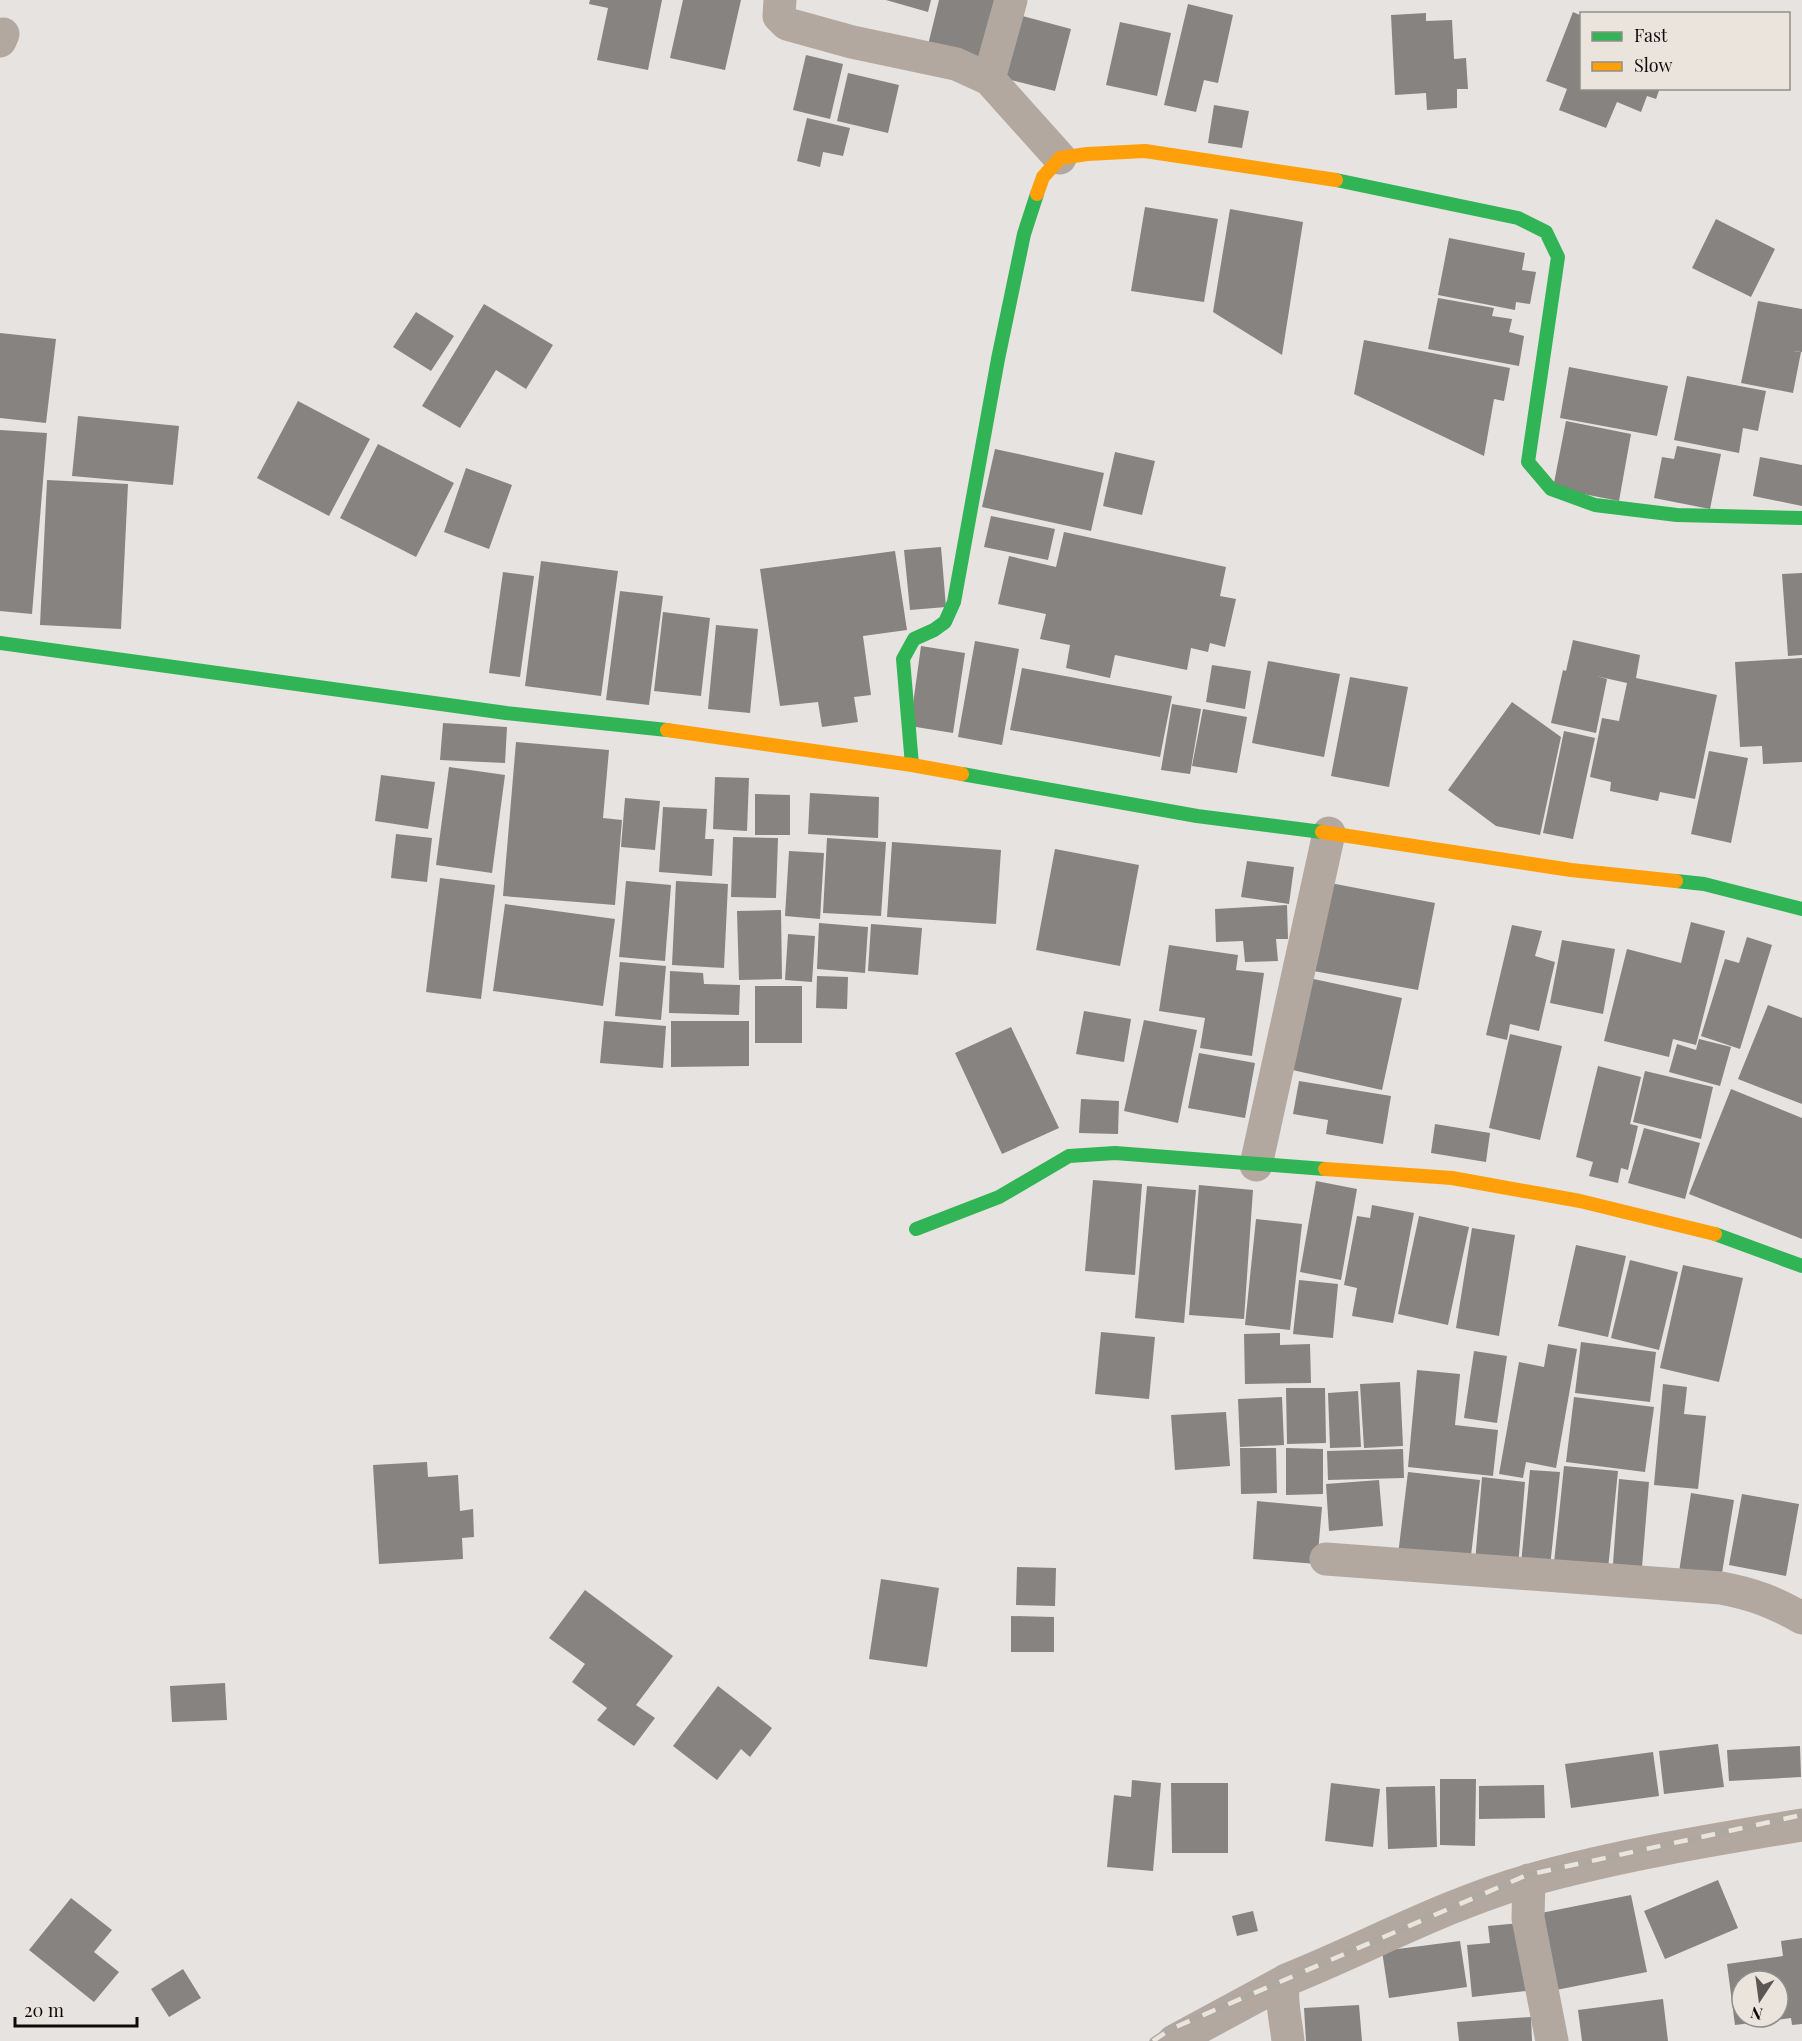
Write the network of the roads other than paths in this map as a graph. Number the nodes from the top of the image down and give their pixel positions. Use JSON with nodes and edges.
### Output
{"nodes":[{"id":1,"x":780,"y":0,"type":"edge"},
{"id":2,"x":1011,"y":0,"type":"edge"},
{"id":3,"x":988,"y":79,"type":"junction"},
{"id":4,"x":1060,"y":158,"type":"junction"},
{"id":5,"x":1802,"y":518,"type":"edge"},
{"id":6,"x":0,"y":643,"type":"edge"},
{"id":7,"x":912,"y":765,"type":"junction"},
{"id":8,"x":1329,"y":833,"type":"junction"},
{"id":9,"x":1802,"y":909,"type":"edge"},
{"id":10,"x":1256,"y":1165,"type":"junction"},
{"id":11,"x":916,"y":1229,"type":"dead end"},
{"id":12,"x":1802,"y":1266,"type":"edge"},
{"id":13,"x":1326,"y":1559,"type":"dead end"},
{"id":14,"x":1802,"y":1618,"type":"edge"},
{"id":15,"x":1802,"y":1825,"type":"edge"},
{"id":16,"x":1529,"y":1880,"type":"junction"},
{"id":17,"x":1285,"y":1981,"type":"junction"},
{"id":18,"x":1174,"y":2041,"type":"edge"},
{"id":19,"x":1288,"y":2041,"type":"edge"},
{"id":20,"x":1552,"y":2041,"type":"edge"}],
"edges":[{"from":1,"to":3,"type":"street"},
{"from":2,"to":3,"type":"street"},
{"from":3,"to":4,"type":"street"},
{"from":4,"to":5,"type":"street"},
{"from":4,"to":7,"type":"street"},
{"from":6,"to":7,"type":"street"},
{"from":7,"to":8,"type":"street"},
{"from":8,"to":9,"type":"street"},
{"from":8,"to":10,"type":"street"},
{"from":10,"to":11,"type":"street"},
{"from":10,"to":12,"type":"street"},
{"from":13,"to":14,"type":"street"},
{"from":15,"to":16,"type":"street"},
{"from":16,"to":17,"type":"street"},
{"from":16,"to":20,"type":"street"},
{"from":17,"to":18,"type":"street"},
{"from":17,"to":19,"type":"street"}]}
